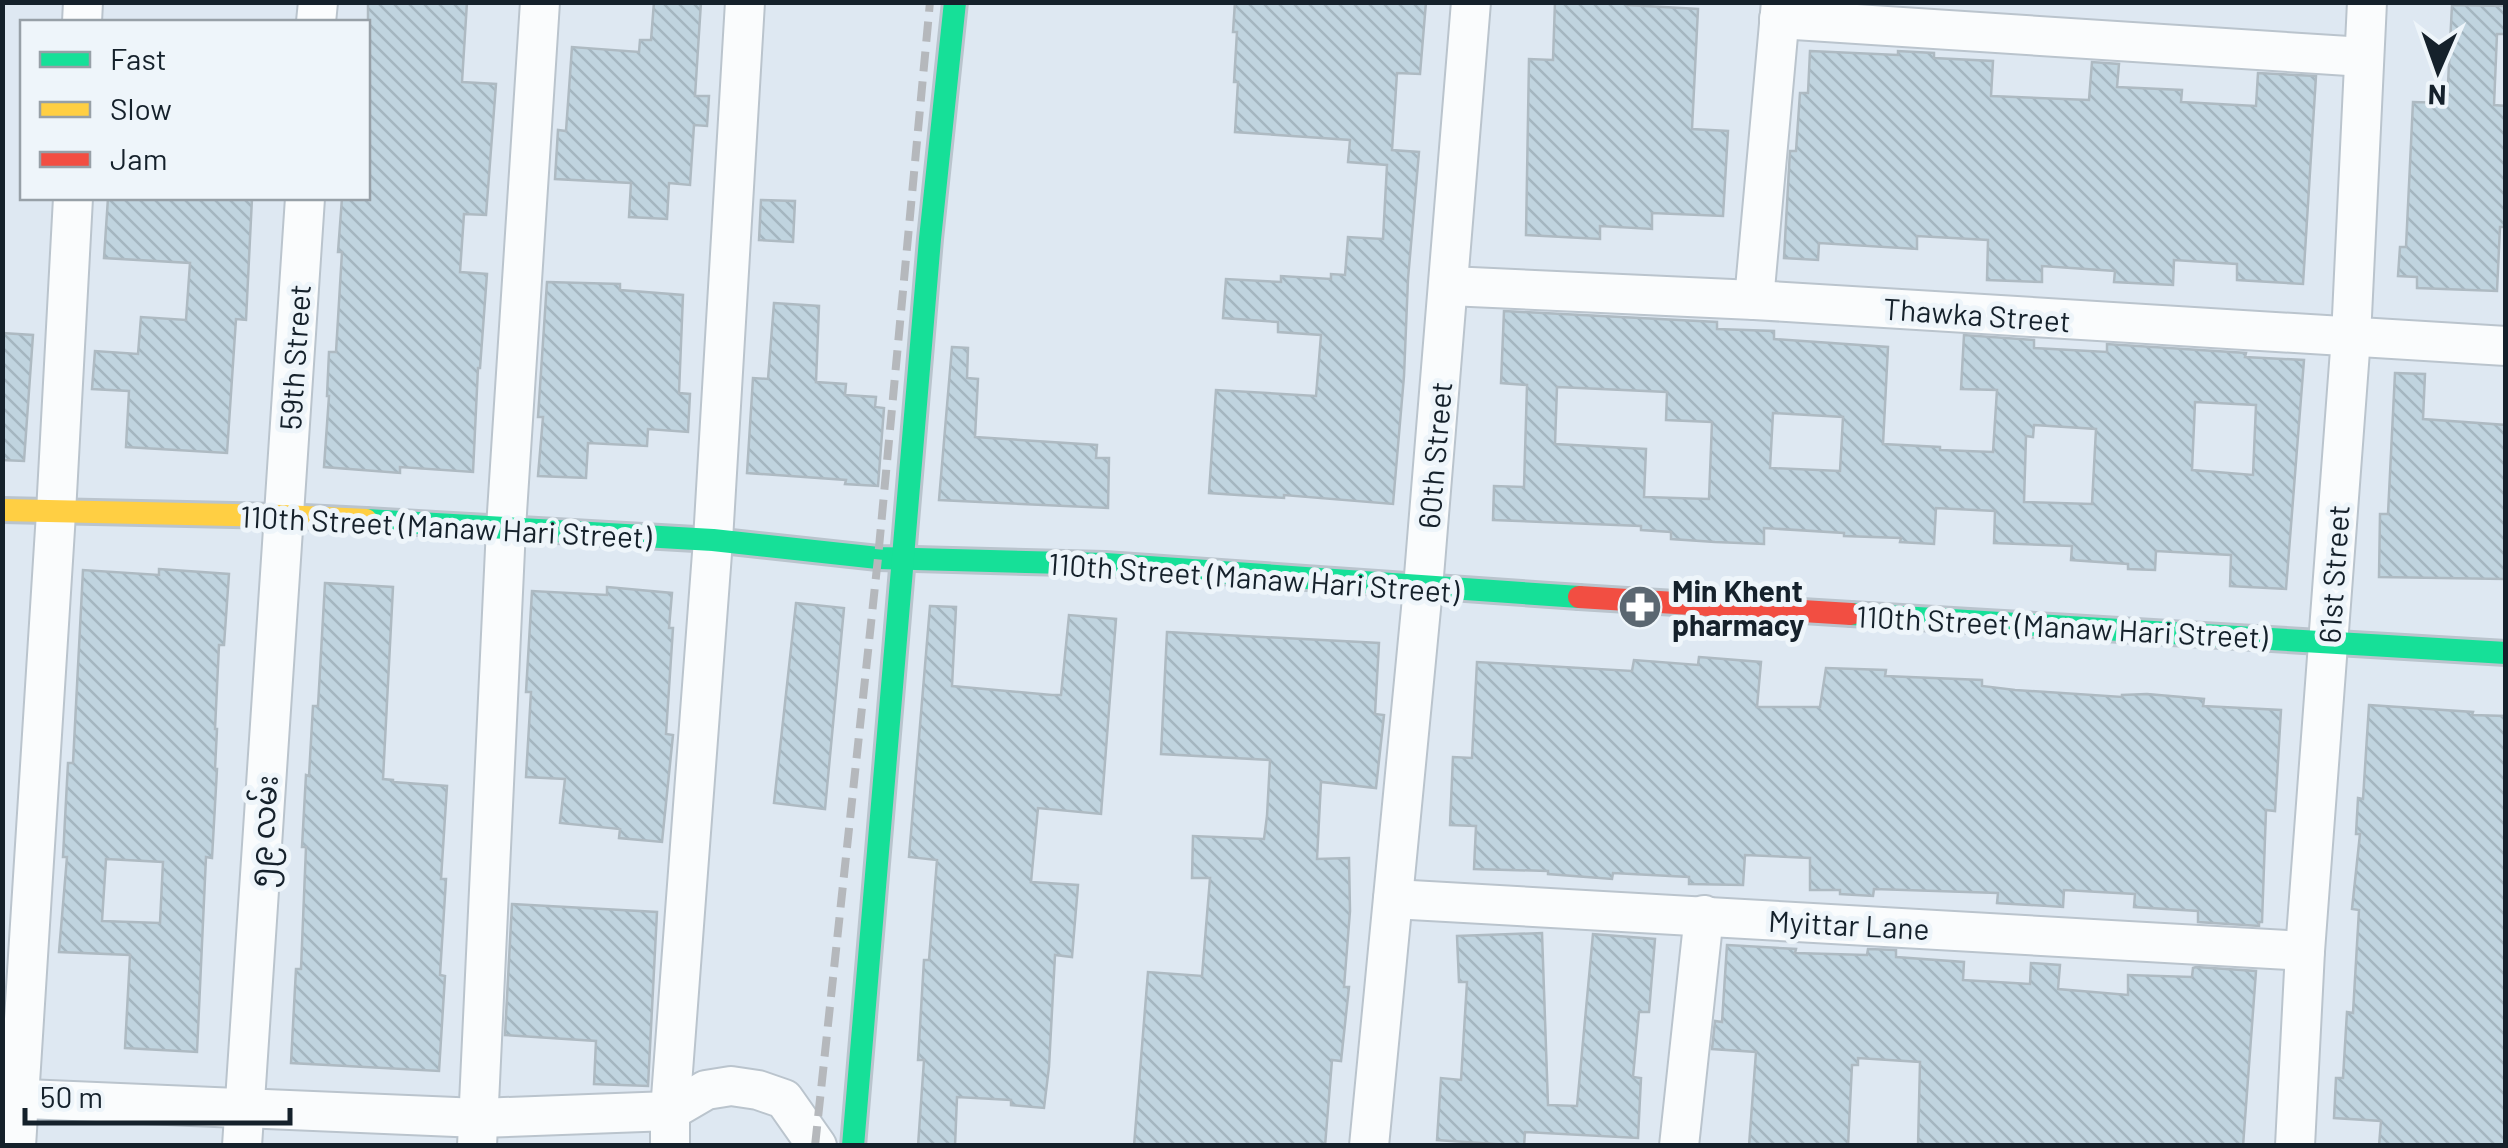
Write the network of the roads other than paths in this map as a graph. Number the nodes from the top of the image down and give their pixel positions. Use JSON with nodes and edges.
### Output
{"nodes":[{"id":1,"x":540,"y":2,"type":"edge"},
{"id":2,"x":744,"y":2,"type":"edge"},
{"id":3,"x":956,"y":2,"type":"edge"},
{"id":4,"x":1471,"y":2,"type":"edge"},
{"id":5,"x":2367,"y":2,"type":"edge"},
{"id":6,"x":1780,"y":10,"type":"edge"},
{"id":7,"x":2364,"y":57,"type":"junction"},
{"id":8,"x":73,"y":200,"type":"edge"},
{"id":9,"x":304,"y":200,"type":"edge"},
{"id":10,"x":1449,"y":286,"type":"junction"},
{"id":11,"x":1754,"y":300,"type":"junction"},
{"id":12,"x":2352,"y":337,"type":"junction"},
{"id":13,"x":2506,"y":346,"type":"edge"},
{"id":14,"x":2,"y":510,"type":"edge"},
{"id":15,"x":56,"y":512,"type":"junction"},
{"id":16,"x":283,"y":516,"type":"junction"},
{"id":17,"x":506,"y":528,"type":"junction"},
{"id":18,"x":713,"y":540,"type":"junction"},
{"id":19,"x":904,"y":558,"type":"junction"},
{"id":20,"x":1422,"y":588,"type":"junction"},
{"id":21,"x":2328,"y":642,"type":"junction"},
{"id":22,"x":2506,"y":653,"type":"edge"},
{"id":23,"x":1393,"y":899,"type":"junction"},
{"id":24,"x":1704,"y":916,"type":"junction"},
{"id":25,"x":2305,"y":951,"type":"junction"},
{"id":26,"x":10,"y":1099,"type":"edge"},
{"id":27,"x":244,"y":1107,"type":"junction"},
{"id":28,"x":670,"y":1128,"type":"edge"},
{"id":29,"x":478,"y":1132,"type":"edge"},
{"id":30,"x":16,"y":1146,"type":"edge"},
{"id":31,"x":242,"y":1146,"type":"edge"},
{"id":32,"x":817,"y":1146,"type":"edge"},
{"id":33,"x":854,"y":1146,"type":"edge"},
{"id":34,"x":1369,"y":1146,"type":"edge"},
{"id":35,"x":1679,"y":1146,"type":"edge"},
{"id":36,"x":2295,"y":1146,"type":"edge"}],
"edges":[{"from":1,"to":17,"type":"street"},
{"from":2,"to":18,"type":"street"},
{"from":3,"to":19,"type":"main road"},
{"from":4,"to":10,"type":"street","name":"60th Street"},
{"from":5,"to":7,"type":"street","name":"61st Street"},
{"from":6,"to":7,"type":"street"},
{"from":6,"to":11,"type":"street"},
{"from":7,"to":12,"type":"street","name":"61st Street"},
{"from":8,"to":15,"type":"street"},
{"from":9,"to":16,"type":"street","name":"59th Street"},
{"from":10,"to":11,"type":"street","name":"Thawka Street"},
{"from":10,"to":20,"type":"street","name":"60th Street"},
{"from":11,"to":12,"type":"street","name":"Thawka Street"},
{"from":12,"to":13,"type":"street","name":"Thawka Street"},
{"from":12,"to":21,"type":"street","name":"61st Street"},
{"from":14,"to":15,"type":"main road","name":"110th Street (Manaw Hari Street)"},
{"from":15,"to":16,"type":"main road","name":"110th Street (Manaw Hari Street)"},
{"from":15,"to":26,"type":"street"},
{"from":16,"to":17,"type":"main road","name":"110th Street (Manaw Hari Street)"},
{"from":16,"to":27,"type":"street","name":"၅၉ လမ်း"},
{"from":17,"to":18,"type":"main road","name":"110th Street (Manaw Hari Street)"},
{"from":17,"to":29,"type":"street"},
{"from":18,"to":19,"type":"main road","name":"110th Street (Manaw Hari Street)"},
{"from":18,"to":28,"type":"street"},
{"from":19,"to":20,"type":"main road","name":"110th Street (Manaw Hari Street)"},
{"from":19,"to":33,"type":"main road"},
{"from":20,"to":21,"type":"main road","name":"110th Street (Manaw Hari Street)"},
{"from":20,"to":23,"type":"street","name":"60th Street"},
{"from":21,"to":22,"type":"main road","name":"110th Street (Manaw Hari Street)"},
{"from":21,"to":25,"type":"street","name":"61st Street"},
{"from":23,"to":24,"type":"street","name":"Myittar Lane"},
{"from":23,"to":34,"type":"street","name":"60th Street"},
{"from":24,"to":25,"type":"street","name":"Myittar Lane"},
{"from":24,"to":35,"type":"street"},
{"from":25,"to":36,"type":"street","name":"61st Street"},
{"from":26,"to":27,"type":"street"},
{"from":26,"to":30,"type":"street"},
{"from":27,"to":29,"type":"street"},
{"from":27,"to":31,"type":"street","name":"၅၉ လမ်း"},
{"from":28,"to":29,"type":"street"},
{"from":28,"to":32,"type":"street"}]}
